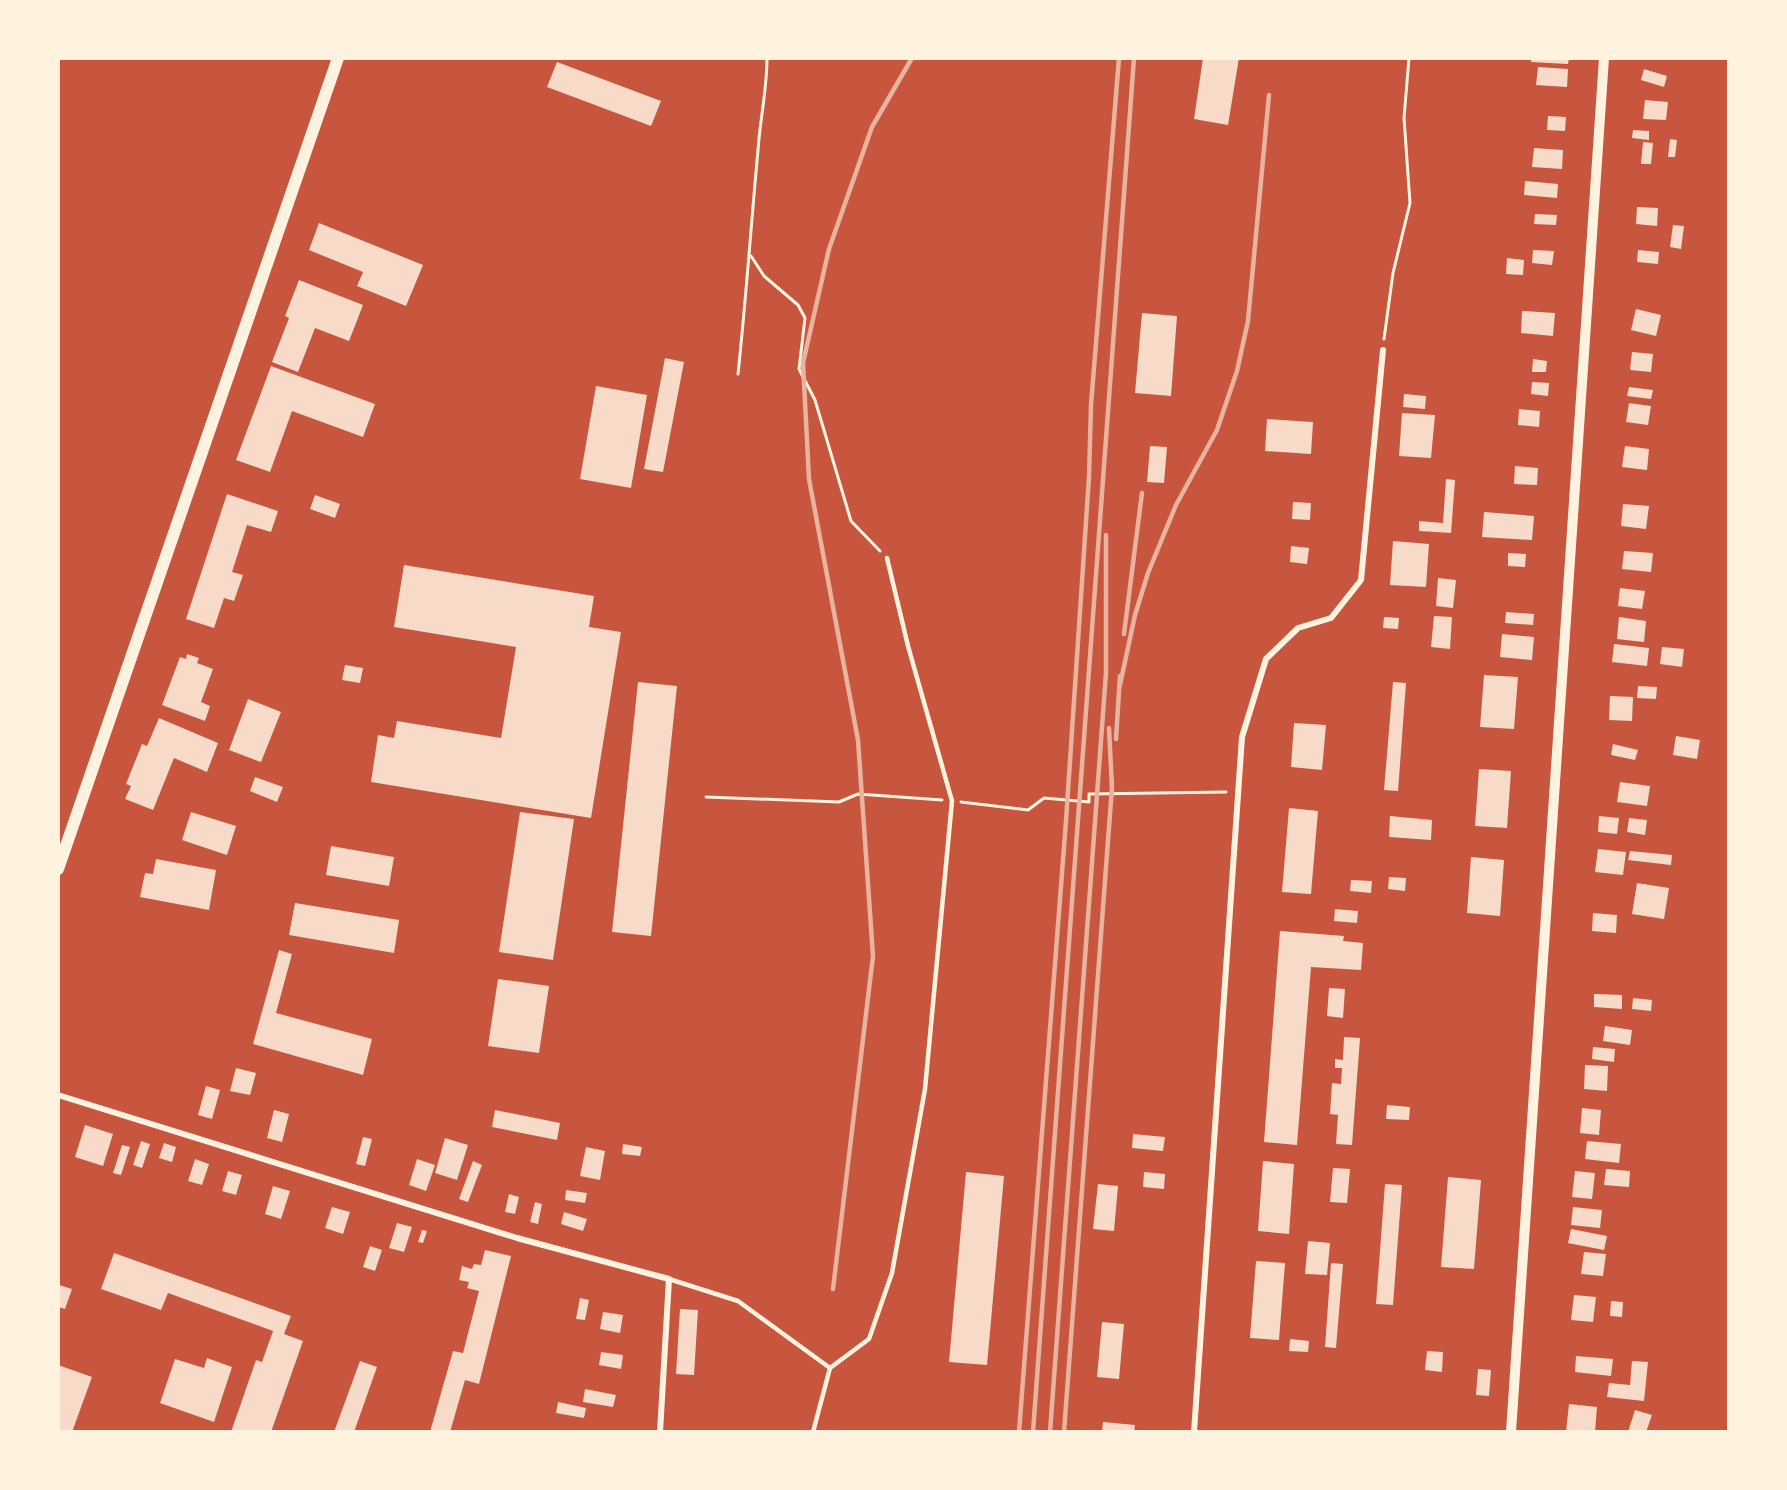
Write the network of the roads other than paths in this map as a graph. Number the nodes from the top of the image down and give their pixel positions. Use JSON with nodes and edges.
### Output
{"nodes":[{"id":1,"x":338,"y":58,"type":"edge"},
{"id":2,"x":1604,"y":58,"type":"edge"},
{"id":3,"x":1383,"y":350,"type":"road end"},
{"id":4,"x":887,"y":558,"type":"road end"},
{"id":5,"x":58,"y":869,"type":"edge"},
{"id":6,"x":58,"y":1095,"type":"edge"},
{"id":7,"x":669,"y":1279,"type":"junction"},
{"id":8,"x":830,"y":1368,"type":"junction"},
{"id":9,"x":660,"y":1431,"type":"edge"},
{"id":10,"x":813,"y":1431,"type":"edge"},
{"id":11,"x":1194,"y":1431,"type":"edge"},
{"id":12,"x":1511,"y":1431,"type":"edge"}],
"edges":[{"from":1,"to":5,"type":"main road"},
{"from":2,"to":12,"type":"street"},
{"from":3,"to":11,"type":"street"},
{"from":4,"to":8,"type":"lane"},
{"from":6,"to":7,"type":"street"},
{"from":7,"to":8,"type":"lane"},
{"from":7,"to":9,"type":"street"},
{"from":8,"to":10,"type":"lane"}]}
